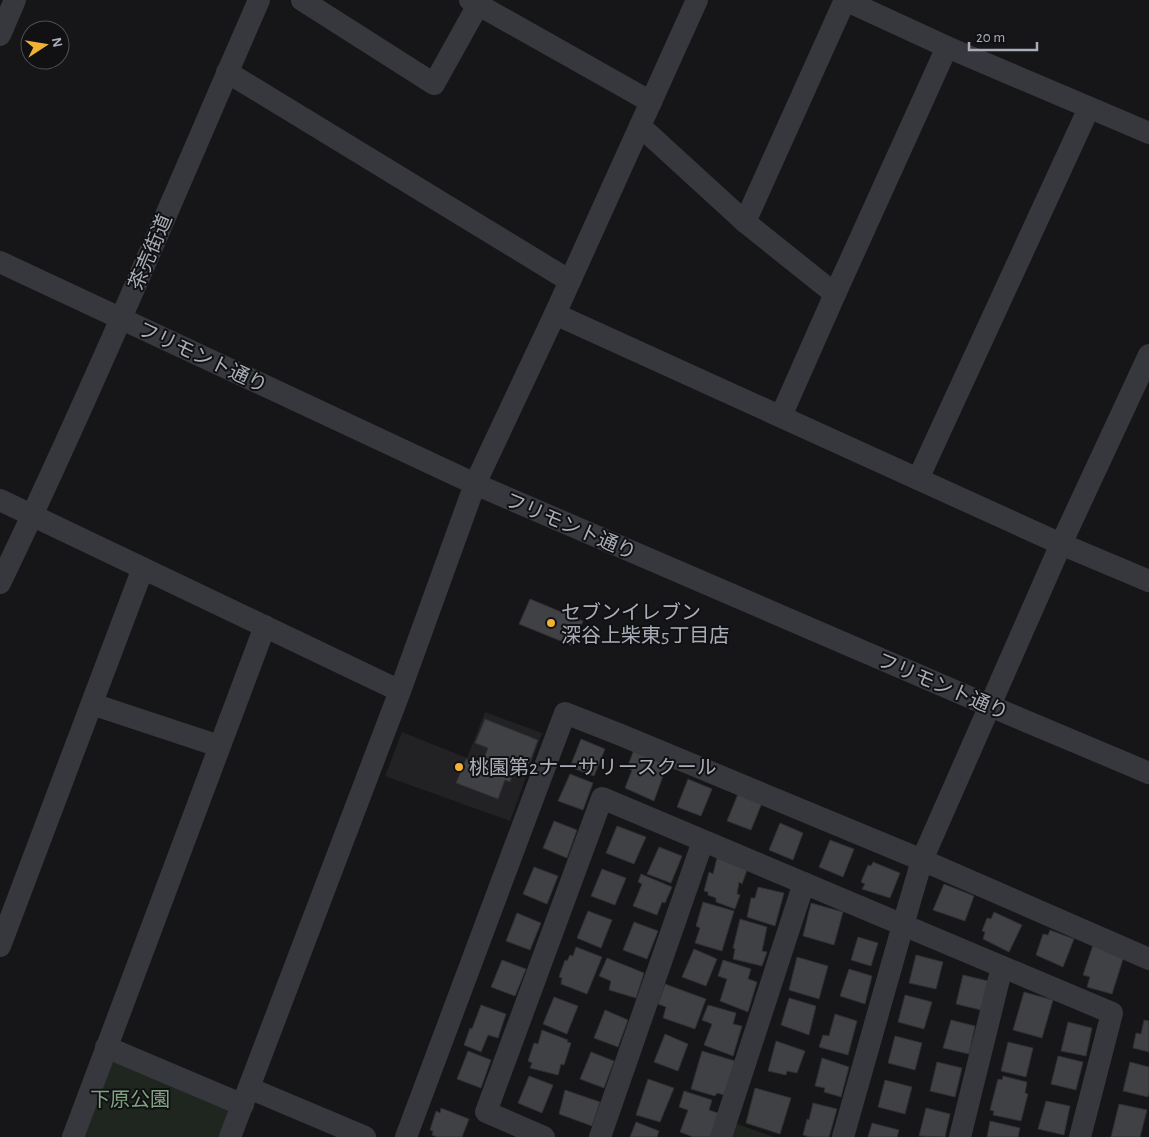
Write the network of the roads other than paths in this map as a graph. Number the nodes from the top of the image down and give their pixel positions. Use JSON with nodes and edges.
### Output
{"nodes":[{"id":1,"x":15,"y":0,"type":"edge"},
{"id":2,"x":259,"y":0,"type":"edge"},
{"id":3,"x":302,"y":0,"type":"edge"},
{"id":4,"x":697,"y":0,"type":"edge"},
{"id":5,"x":845,"y":0,"type":"edge"},
{"id":6,"x":474,"y":2,"type":"edge"},
{"id":7,"x":0,"y":36,"type":"edge"},
{"id":8,"x":946,"y":47,"type":"junction"},
{"id":9,"x":227,"y":72,"type":"junction"},
{"id":10,"x":651,"y":102,"type":"junction"},
{"id":11,"x":1089,"y":108,"type":"junction"},
{"id":12,"x":640,"y":126,"type":"junction"},
{"id":13,"x":1149,"y":133,"type":"edge"},
{"id":14,"x":745,"y":222,"type":"junction"},
{"id":15,"x":0,"y":262,"type":"edge"},
{"id":16,"x":570,"y":281,"type":"junction"},
{"id":17,"x":835,"y":294,"type":"junction"},
{"id":18,"x":555,"y":314,"type":"junction"},
{"id":19,"x":121,"y":318,"type":"junction"},
{"id":20,"x":1149,"y":355,"type":"edge"},
{"id":21,"x":781,"y":416,"type":"junction"},
{"id":22,"x":918,"y":479,"type":"junction"},
{"id":23,"x":475,"y":484,"type":"junction"},
{"id":24,"x":0,"y":500,"type":"edge"},
{"id":25,"x":33,"y":516,"type":"junction"},
{"id":26,"x":1061,"y":544,"type":"junction"},
{"id":27,"x":143,"y":568,"type":"junction"},
{"id":28,"x":1149,"y":580,"type":"edge"},
{"id":29,"x":0,"y":584,"type":"edge"},
{"id":30,"x":265,"y":626,"type":"junction"},
{"id":31,"x":400,"y":691,"type":"junction"},
{"id":32,"x":92,"y":704,"type":"junction"},
{"id":33,"x":990,"y":706,"type":"junction"},
{"id":34,"x":220,"y":746,"type":"junction"},
{"id":35,"x":1149,"y":773,"type":"edge"},
{"id":36,"x":703,"y":841,"type":"junction"},
{"id":37,"x":922,"y":860,"type":"junction"},
{"id":38,"x":804,"y":884,"type":"junction"},
{"id":39,"x":903,"y":925,"type":"junction"},
{"id":40,"x":0,"y":946,"type":"edge"},
{"id":41,"x":1149,"y":959,"type":"edge"},
{"id":42,"x":1002,"y":967,"type":"junction"},
{"id":43,"x":106,"y":1047,"type":"junction"},
{"id":44,"x":246,"y":1096,"type":"junction"},
{"id":45,"x":73,"y":1137,"type":"edge"},
{"id":46,"x":230,"y":1137,"type":"edge"},
{"id":47,"x":365,"y":1137,"type":"edge"},
{"id":48,"x":406,"y":1137,"type":"edge"},
{"id":49,"x":544,"y":1137,"type":"edge"},
{"id":50,"x":600,"y":1137,"type":"edge"},
{"id":51,"x":721,"y":1137,"type":"edge"},
{"id":52,"x":843,"y":1137,"type":"edge"},
{"id":53,"x":960,"y":1137,"type":"edge"},
{"id":54,"x":1080,"y":1137,"type":"edge"}],
"edges":[{"from":1,"to":7,"type":"street"},
{"from":2,"to":9,"type":"street","name":"茶売街道"},
{"from":3,"to":6,"type":"street"},
{"from":4,"to":10,"type":"street"},
{"from":5,"to":8,"type":"street"},
{"from":5,"to":14,"type":"street"},
{"from":6,"to":10,"type":"street"},
{"from":8,"to":11,"type":"street"},
{"from":8,"to":17,"type":"street"},
{"from":9,"to":16,"type":"street"},
{"from":9,"to":19,"type":"street","name":"茶売街道"},
{"from":10,"to":12,"type":"street"},
{"from":11,"to":13,"type":"street"},
{"from":11,"to":22,"type":"street"},
{"from":12,"to":14,"type":"street"},
{"from":12,"to":16,"type":"street"},
{"from":14,"to":17,"type":"street"},
{"from":15,"to":19,"type":"street","name":"フリモント通り"},
{"from":16,"to":18,"type":"street"},
{"from":17,"to":21,"type":"street"},
{"from":18,"to":21,"type":"street"},
{"from":18,"to":23,"type":"street"},
{"from":19,"to":23,"type":"street","name":"フリモント通り"},
{"from":19,"to":25,"type":"street","name":"茶売街道"},
{"from":20,"to":26,"type":"street"},
{"from":21,"to":22,"type":"street"},
{"from":22,"to":26,"type":"street"},
{"from":23,"to":31,"type":"street"},
{"from":23,"to":33,"type":"street","name":"フリモント通り"},
{"from":24,"to":25,"type":"street"},
{"from":25,"to":27,"type":"street"},
{"from":25,"to":29,"type":"street","name":"茶売街道"},
{"from":26,"to":28,"type":"street"},
{"from":26,"to":33,"type":"street"},
{"from":27,"to":30,"type":"street"},
{"from":27,"to":32,"type":"street"},
{"from":30,"to":31,"type":"street"},
{"from":30,"to":34,"type":"street"},
{"from":31,"to":44,"type":"street"},
{"from":32,"to":34,"type":"street"},
{"from":32,"to":40,"type":"street"},
{"from":33,"to":35,"type":"street","name":"フリモント通り"},
{"from":33,"to":37,"type":"street"},
{"from":34,"to":43,"type":"street"},
{"from":36,"to":38,"type":"street"},
{"from":36,"to":49,"type":"street"},
{"from":36,"to":50,"type":"street"},
{"from":37,"to":39,"type":"street"},
{"from":37,"to":41,"type":"street"},
{"from":37,"to":48,"type":"street"},
{"from":38,"to":39,"type":"street"},
{"from":38,"to":51,"type":"street"},
{"from":39,"to":42,"type":"street"},
{"from":39,"to":52,"type":"street"},
{"from":42,"to":53,"type":"street"},
{"from":42,"to":54,"type":"street"},
{"from":43,"to":44,"type":"street"},
{"from":43,"to":45,"type":"street"},
{"from":44,"to":46,"type":"street"},
{"from":44,"to":47,"type":"street"}]}
